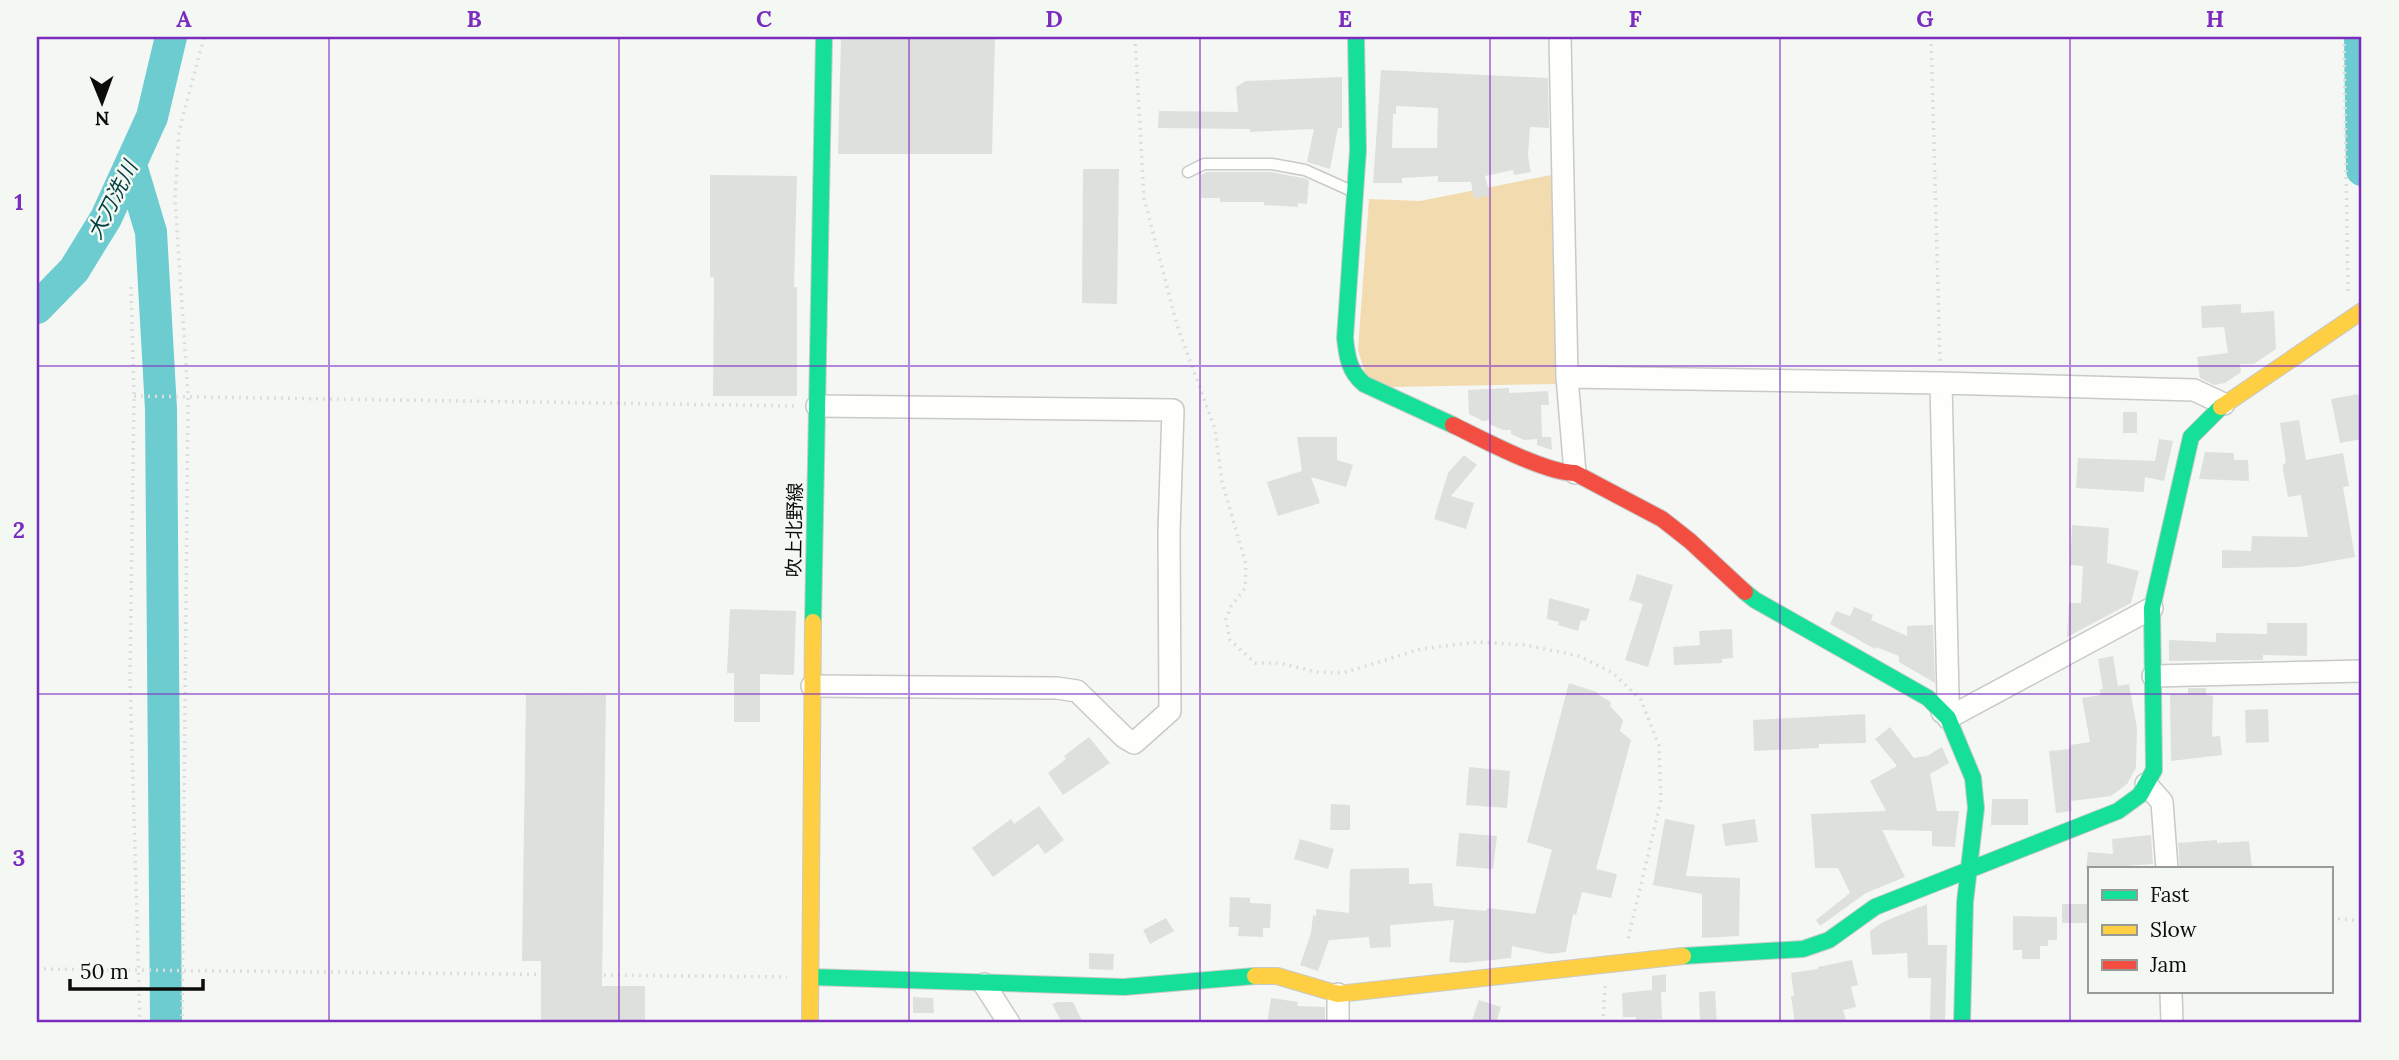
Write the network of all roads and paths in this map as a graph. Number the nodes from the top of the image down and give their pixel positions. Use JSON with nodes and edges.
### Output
{"nodes":[{"id":1,"x":204,"y":37,"type":"edge"},
{"id":2,"x":824,"y":37,"type":"edge"},
{"id":3,"x":1135,"y":37,"type":"edge"},
{"id":4,"x":1356,"y":37,"type":"edge"},
{"id":5,"x":1560,"y":37,"type":"edge"},
{"id":6,"x":1931,"y":37,"type":"edge"},
{"id":7,"x":2344,"y":37,"type":"edge"},
{"id":8,"x":1188,"y":172,"type":"dead end"},
{"id":9,"x":1356,"y":193,"type":"junction"},
{"id":10,"x":131,"y":287,"type":"dead end"},
{"id":11,"x":2356,"y":315,"type":"edge"},
{"id":12,"x":1567,"y":377,"type":"junction"},
{"id":13,"x":1941,"y":383,"type":"junction"},
{"id":14,"x":134,"y":396,"type":"junction"},
{"id":15,"x":188,"y":396,"type":"junction"},
{"id":16,"x":2224,"y":404,"type":"junction"},
{"id":17,"x":817,"y":406,"type":"junction"},
{"id":18,"x":1575,"y":472,"type":"junction"},
{"id":19,"x":2152,"y":608,"type":"junction"},
{"id":20,"x":2362,"y":671,"type":"edge"},
{"id":21,"x":2153,"y":676,"type":"junction"},
{"id":22,"x":812,"y":686,"type":"junction"},
{"id":23,"x":1945,"y":715,"type":"junction"},
{"id":24,"x":2146,"y":784,"type":"junction"},
{"id":25,"x":2167,"y":867,"type":"edge"},
{"id":26,"x":1969,"y":870,"type":"junction"},
{"id":27,"x":2332,"y":918,"type":"edge"},
{"id":28,"x":2362,"y":921,"type":"edge"},
{"id":29,"x":1622,"y":962,"type":"junction"},
{"id":30,"x":1599,"y":964,"type":"junction"},
{"id":31,"x":37,"y":969,"type":"edge"},
{"id":32,"x":139,"y":971,"type":"junction"},
{"id":33,"x":181,"y":971,"type":"junction"},
{"id":34,"x":811,"y":977,"type":"junction"},
{"id":35,"x":984,"y":984,"type":"junction"},
{"id":36,"x":1338,"y":993,"type":"junction"},
{"id":37,"x":2171,"y":993,"type":"edge"},
{"id":38,"x":140,"y":1023,"type":"edge"},
{"id":39,"x":182,"y":1023,"type":"edge"},
{"id":40,"x":810,"y":1023,"type":"edge"},
{"id":41,"x":1009,"y":1023,"type":"edge"},
{"id":42,"x":1338,"y":1023,"type":"edge"},
{"id":43,"x":1603,"y":1023,"type":"edge"},
{"id":44,"x":1962,"y":1023,"type":"edge"},
{"id":45,"x":2172,"y":1023,"type":"edge"}],
"edges":[{"from":1,"to":15,"type":"path"},
{"from":2,"to":17,"type":"street","name":"吹上北野線"},
{"from":3,"to":29,"type":"path"},
{"from":4,"to":9,"type":"street"},
{"from":5,"to":12,"type":"street"},
{"from":6,"to":13,"type":"path"},
{"from":7,"to":11,"type":"path"},
{"from":8,"to":9,"type":"lane"},
{"from":9,"to":18,"type":"street"},
{"from":10,"to":14,"type":"path"},
{"from":11,"to":16,"type":"street"},
{"from":12,"to":13,"type":"street"},
{"from":12,"to":18,"type":"street"},
{"from":13,"to":16,"type":"street"},
{"from":13,"to":23,"type":"street"},
{"from":14,"to":15,"type":"path"},
{"from":14,"to":32,"type":"path"},
{"from":15,"to":17,"type":"path"},
{"from":15,"to":33,"type":"path"},
{"from":16,"to":19,"type":"street"},
{"from":17,"to":22,"type":"street","name":"吹上北野線"},
{"from":17,"to":22,"type":"street"},
{"from":18,"to":23,"type":"street"},
{"from":19,"to":21,"type":"street"},
{"from":19,"to":23,"type":"street"},
{"from":20,"to":21,"type":"street"},
{"from":21,"to":24,"type":"street"},
{"from":22,"to":34,"type":"street","name":"吹上北野線"},
{"from":23,"to":26,"type":"street"},
{"from":24,"to":25,"type":"street"},
{"from":24,"to":26,"type":"street"},
{"from":26,"to":29,"type":"street"},
{"from":26,"to":44,"type":"street"},
{"from":27,"to":28,"type":"path"},
{"from":29,"to":30,"type":"street"},
{"from":30,"to":36,"type":"street"},
{"from":30,"to":43,"type":"path"},
{"from":31,"to":32,"type":"path"},
{"from":32,"to":33,"type":"path"},
{"from":32,"to":38,"type":"path"},
{"from":33,"to":34,"type":"path"},
{"from":33,"to":39,"type":"path"},
{"from":34,"to":35,"type":"street"},
{"from":34,"to":40,"type":"street","name":"吹上北野線"},
{"from":35,"to":36,"type":"street"},
{"from":35,"to":41,"type":"street"},
{"from":36,"to":42,"type":"street"},
{"from":37,"to":45,"type":"street"}]}
